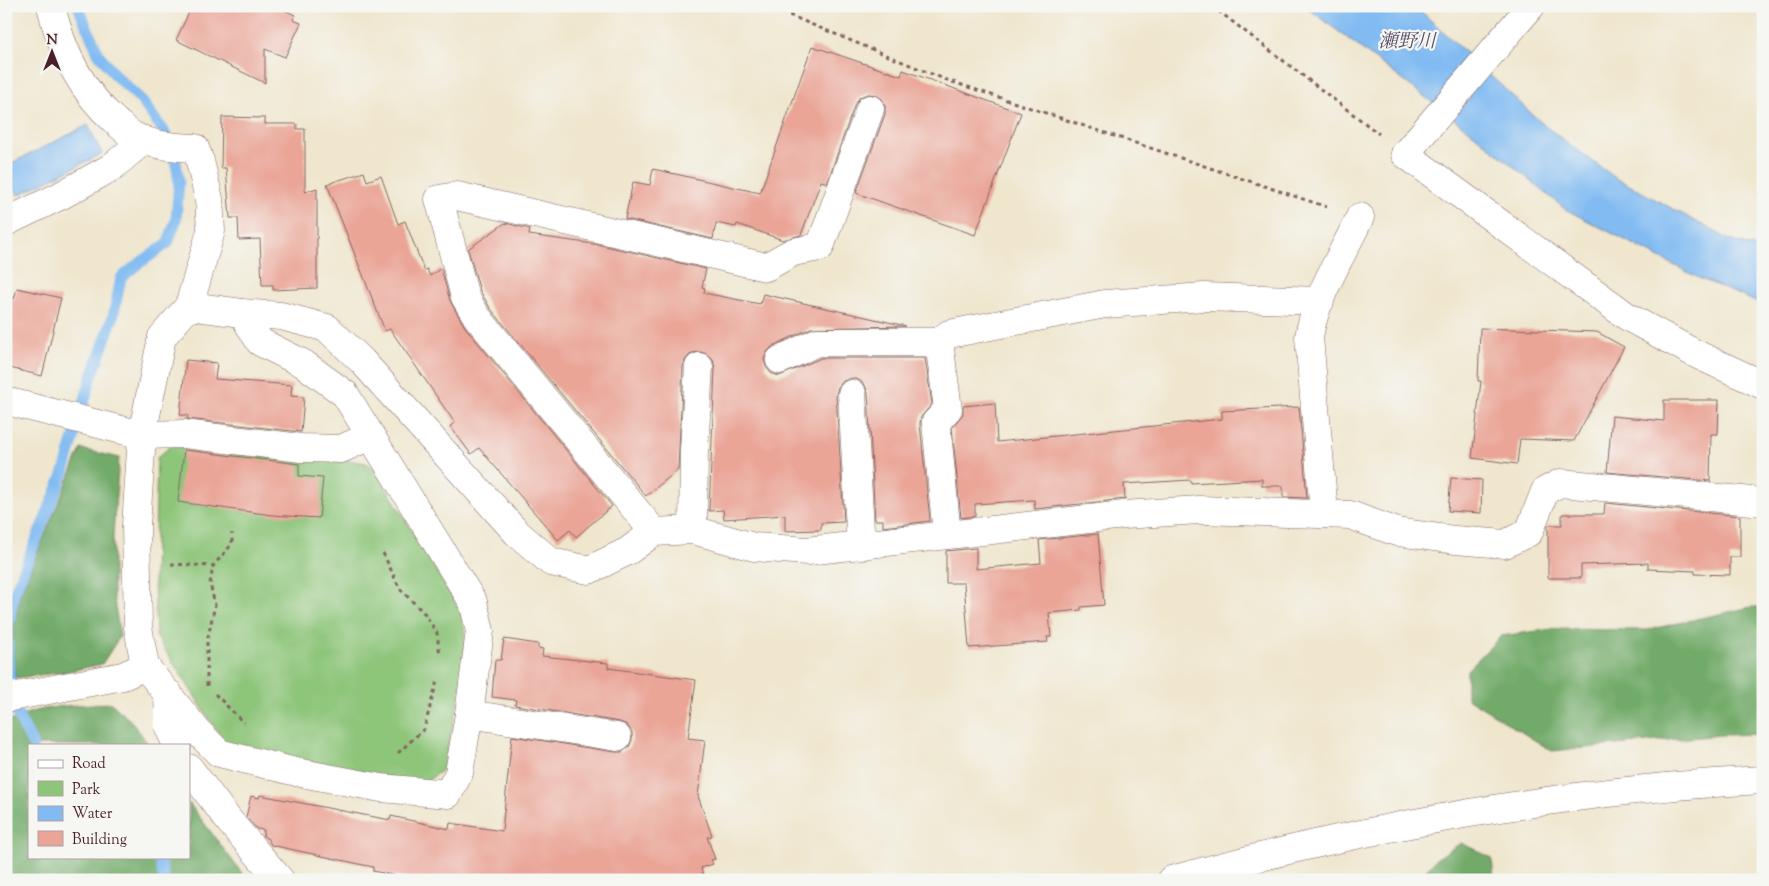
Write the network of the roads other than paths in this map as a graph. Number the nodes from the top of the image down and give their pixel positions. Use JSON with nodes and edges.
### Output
{"nodes":[{"id":1,"x":51,"y":6,"type":"edge"},
{"id":2,"x":1530,"y":6,"type":"edge"},
{"id":3,"x":870,"y":110,"type":"dead end"},
{"id":4,"x":144,"y":140,"type":"junction"},
{"id":5,"x":1360,"y":217,"type":"road end"},
{"id":6,"x":6,"y":222,"type":"edge"},
{"id":7,"x":1320,"y":301,"type":"junction"},
{"id":8,"x":189,"y":306,"type":"junction"},
{"id":9,"x":242,"y":313,"type":"junction"},
{"id":10,"x":939,"y":342,"type":"junction"},
{"id":11,"x":780,"y":360,"type":"dead end"},
{"id":12,"x":699,"y":367,"type":"dead end"},
{"id":13,"x":1763,"y":385,"type":"edge"},
{"id":14,"x":852,"y":394,"type":"dead end"},
{"id":15,"x":6,"y":401,"type":"edge"},
{"id":16,"x":142,"y":435,"type":"junction"},
{"id":17,"x":370,"y":436,"type":"junction"},
{"id":18,"x":1763,"y":502,"type":"edge"},
{"id":19,"x":1324,"y":513,"type":"junction"},
{"id":20,"x":693,"y":530,"type":"junction"},
{"id":21,"x":654,"y":532,"type":"junction"},
{"id":22,"x":947,"y":535,"type":"junction"},
{"id":23,"x":861,"y":546,"type":"junction"},
{"id":24,"x":145,"y":666,"type":"junction"},
{"id":25,"x":168,"y":693,"type":"junction"},
{"id":26,"x":6,"y":698,"type":"edge"},
{"id":27,"x":469,"y":714,"type":"junction"},
{"id":28,"x":617,"y":737,"type":"dead end"},
{"id":29,"x":177,"y":744,"type":"edge"},
{"id":30,"x":190,"y":769,"type":"edge"},
{"id":31,"x":1763,"y":780,"type":"edge"},
{"id":32,"x":280,"y":880,"type":"edge"},
{"id":33,"x":1171,"y":880,"type":"edge"}],
"edges":[{"from":1,"to":4,"type":"street"},
{"from":2,"to":13,"type":"street"},
{"from":3,"to":21,"type":"street"},
{"from":4,"to":6,"type":"street"},
{"from":4,"to":8,"type":"street"},
{"from":5,"to":7,"type":"street"},
{"from":7,"to":10,"type":"street"},
{"from":7,"to":19,"type":"street"},
{"from":8,"to":9,"type":"street"},
{"from":8,"to":16,"type":"street"},
{"from":9,"to":17,"type":"street"},
{"from":9,"to":21,"type":"street"},
{"from":10,"to":11,"type":"street"},
{"from":10,"to":22,"type":"street"},
{"from":12,"to":20,"type":"street"},
{"from":14,"to":23,"type":"street"},
{"from":15,"to":16,"type":"street"},
{"from":16,"to":17,"type":"street"},
{"from":16,"to":24,"type":"street"},
{"from":17,"to":27,"type":"street"},
{"from":18,"to":19,"type":"street"},
{"from":19,"to":22,"type":"street"},
{"from":20,"to":21,"type":"street"},
{"from":20,"to":23,"type":"street"},
{"from":22,"to":23,"type":"street"},
{"from":24,"to":25,"type":"street"},
{"from":24,"to":26,"type":"street"},
{"from":25,"to":27,"type":"street"},
{"from":25,"to":29,"type":"street"},
{"from":27,"to":28,"type":"street"},
{"from":30,"to":32,"type":"street"},
{"from":31,"to":33,"type":"street"}]}
